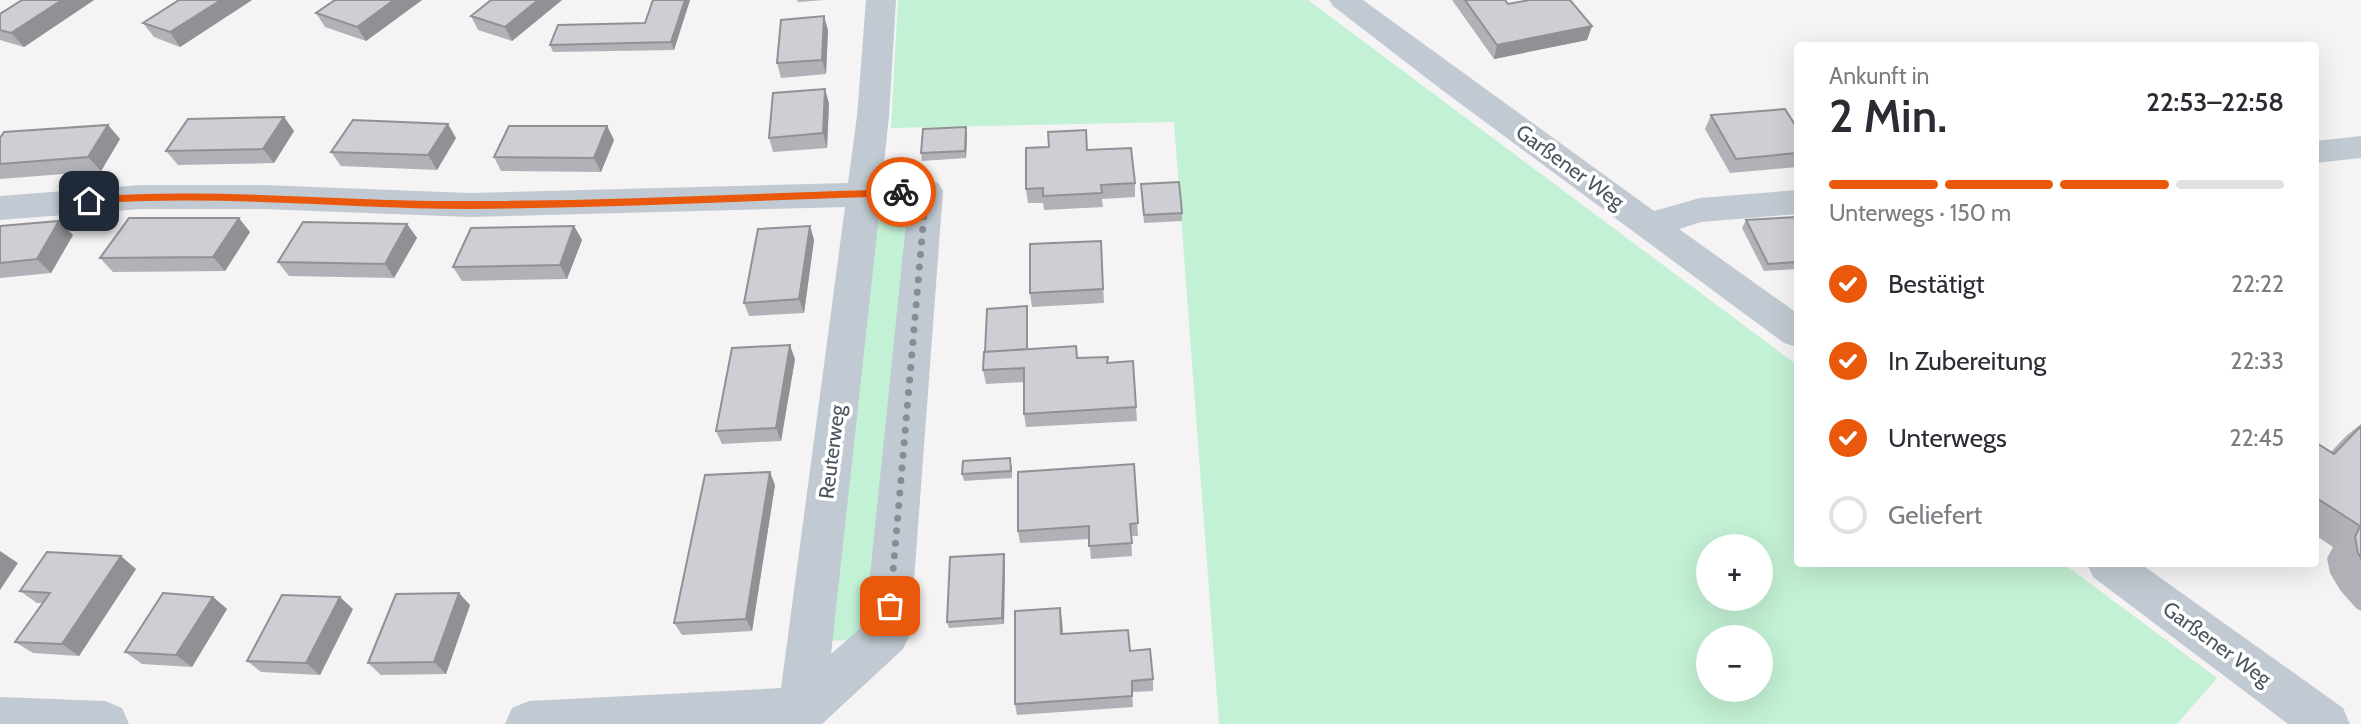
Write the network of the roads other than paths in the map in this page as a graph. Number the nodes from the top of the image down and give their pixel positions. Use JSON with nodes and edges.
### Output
{"nodes":[{"id":1,"x":881,"y":0,"type":"edge"},
{"id":2,"x":1344,"y":0,"type":"edge"},
{"id":3,"x":2361,"y":147,"type":"edge"},
{"id":4,"x":2319,"y":152,"type":"edge"},
{"id":5,"x":862,"y":195,"type":"junction"},
{"id":6,"x":1794,"y":202,"type":"edge"},
{"id":7,"x":0,"y":208,"type":"edge"},
{"id":8,"x":1650,"y":225,"type":"junction"},
{"id":9,"x":1794,"y":331,"type":"edge"},
{"id":10,"x":2112,"y":567,"type":"edge"},
{"id":11,"x":801,"y":716,"type":"edge"},
{"id":12,"x":0,"y":719,"type":"edge"},
{"id":13,"x":104,"y":724,"type":"edge"},
{"id":14,"x":529,"y":724,"type":"edge"},
{"id":15,"x":2326,"y":724,"type":"edge"}],
"edges":[{"from":1,"to":5,"type":"street","name":"Reuterweg"},
{"from":2,"to":8,"type":"street","name":"Garßener Weg"},
{"from":3,"to":4,"type":"street"},
{"from":5,"to":7,"type":"street"},
{"from":5,"to":11,"type":"street","name":"Reuterweg"},
{"from":5,"to":11,"type":"street"},
{"from":6,"to":8,"type":"street"},
{"from":8,"to":9,"type":"street","name":"Garßener Weg"},
{"from":10,"to":15,"type":"street","name":"Garßener Weg"},
{"from":11,"to":14,"type":"street"},
{"from":12,"to":13,"type":"street"}]}
